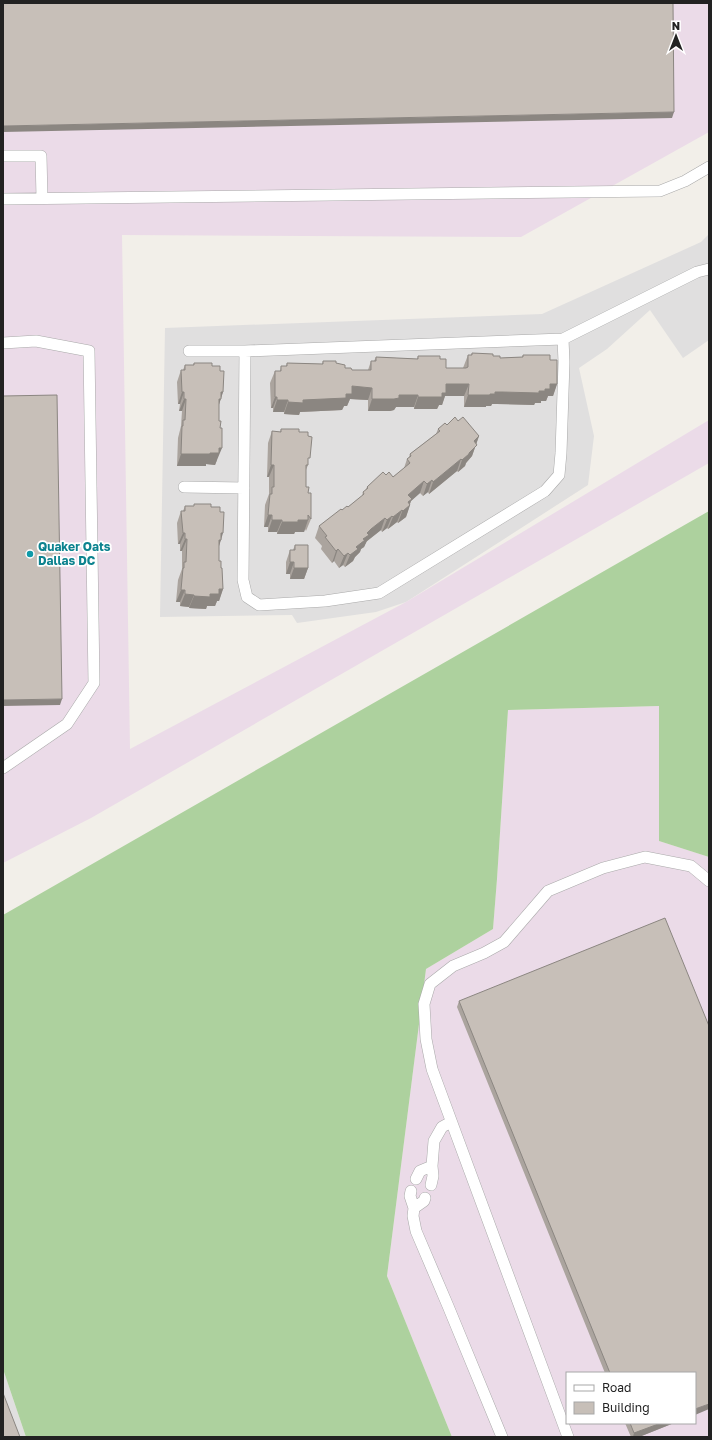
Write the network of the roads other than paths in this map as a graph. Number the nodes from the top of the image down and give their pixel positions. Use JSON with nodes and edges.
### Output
{"nodes":[{"id":1,"x":3,"y":156,"type":"edge"},
{"id":2,"x":709,"y":167,"type":"edge"},
{"id":3,"x":42,"y":198,"type":"junction"},
{"id":4,"x":3,"y":199,"type":"edge"},
{"id":5,"x":709,"y":269,"type":"edge"},
{"id":6,"x":563,"y":339,"type":"junction"},
{"id":7,"x":3,"y":343,"type":"edge"},
{"id":8,"x":189,"y":351,"type":"dead end"},
{"id":9,"x":245,"y":351,"type":"junction"},
{"id":10,"x":184,"y":487,"type":"dead end"},
{"id":11,"x":244,"y":488,"type":"junction"},
{"id":12,"x":3,"y":768,"type":"edge"},
{"id":13,"x":709,"y":881,"type":"edge"},
{"id":14,"x":451,"y":1122,"type":"junction"},
{"id":15,"x":432,"y":1166,"type":"junction"},
{"id":16,"x":416,"y":1179,"type":"dead end"},
{"id":17,"x":431,"y":1185,"type":"dead end"},
{"id":18,"x":411,"y":1192,"type":"dead end"},
{"id":19,"x":425,"y":1198,"type":"dead end"},
{"id":20,"x":414,"y":1208,"type":"junction"},
{"id":21,"x":502,"y":1437,"type":"edge"},
{"id":22,"x":568,"y":1437,"type":"edge"}],
"edges":[{"from":1,"to":3,"type":"lane"},
{"from":2,"to":3,"type":"lane"},
{"from":3,"to":4,"type":"lane"},
{"from":5,"to":6,"type":"lane"},
{"from":6,"to":9,"type":"lane"},
{"from":6,"to":11,"type":"lane"},
{"from":7,"to":12,"type":"lane"},
{"from":8,"to":9,"type":"lane"},
{"from":9,"to":11,"type":"lane"},
{"from":10,"to":11,"type":"lane"},
{"from":13,"to":14,"type":"lane"},
{"from":14,"to":15,"type":"lane"},
{"from":14,"to":22,"type":"lane"},
{"from":15,"to":16,"type":"lane"},
{"from":15,"to":17,"type":"lane"},
{"from":18,"to":20,"type":"lane"},
{"from":19,"to":20,"type":"lane"},
{"from":20,"to":21,"type":"lane"}]}
